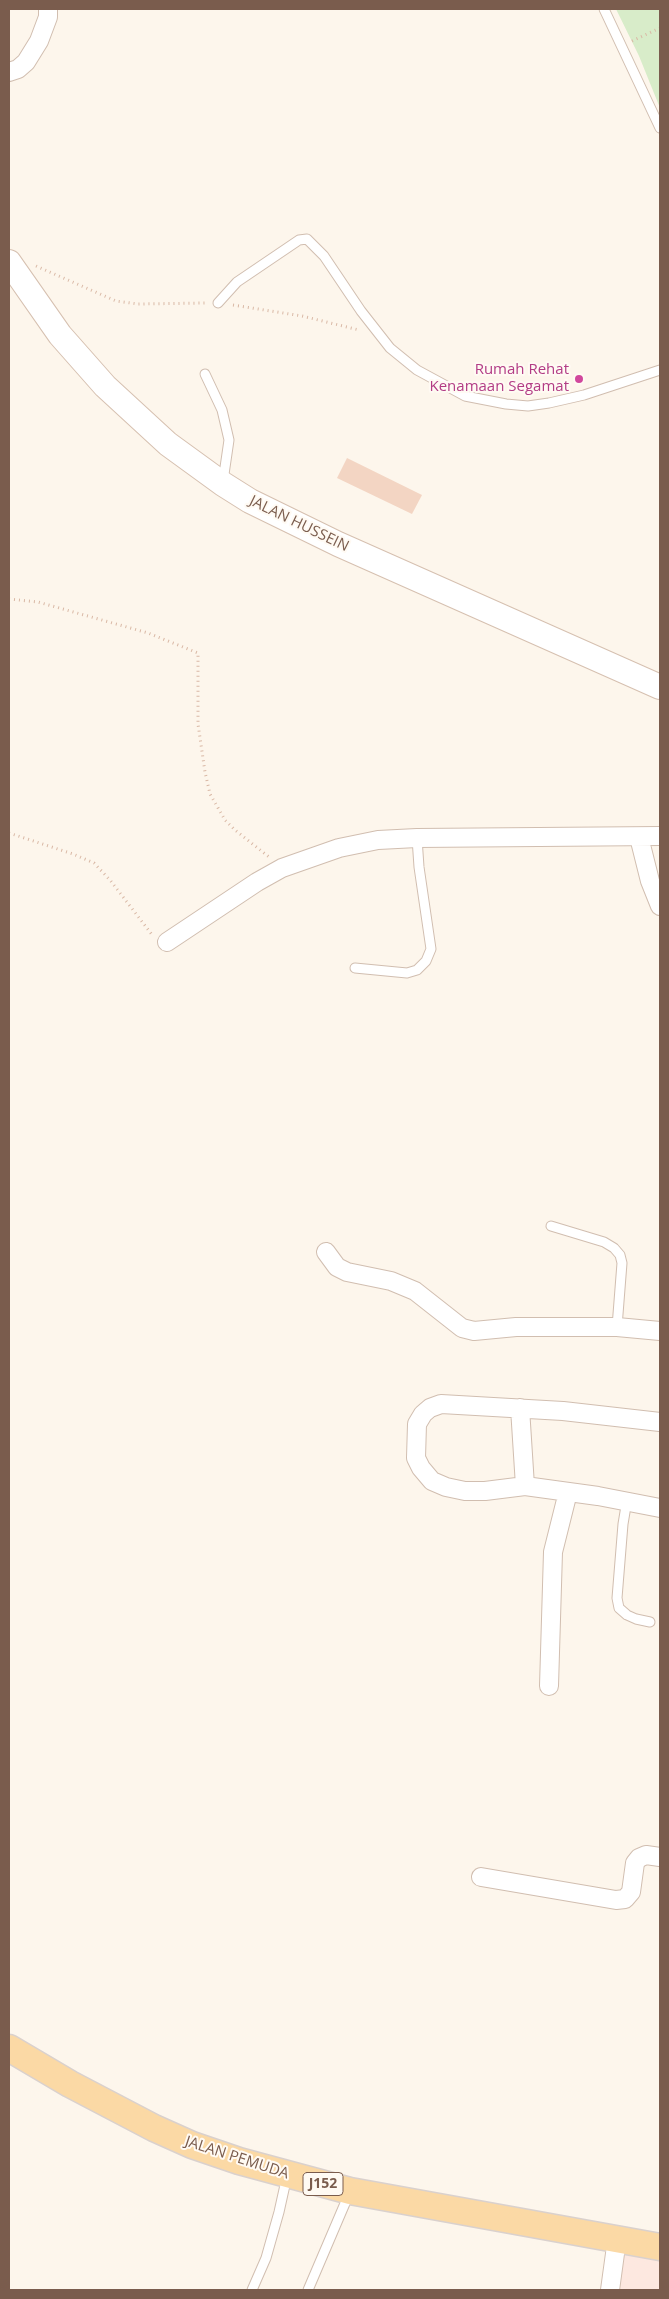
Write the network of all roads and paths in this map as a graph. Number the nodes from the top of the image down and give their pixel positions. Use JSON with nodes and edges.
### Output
{"nodes":[{"id":1,"x":48,"y":9,"type":"edge"},
{"id":2,"x":604,"y":9,"type":"edge"},
{"id":3,"x":660,"y":28,"type":"edge"},
{"id":4,"x":622,"y":46,"type":"junction"},
{"id":5,"x":9,"y":72,"type":"edge"},
{"id":6,"x":660,"y":128,"type":"edge"},
{"id":7,"x":10,"y":264,"type":"edge"},
{"id":8,"x":218,"y":303,"type":"junction"},
{"id":9,"x":379,"y":336,"type":"junction"},
{"id":10,"x":660,"y":370,"type":"edge"},
{"id":11,"x":205,"y":374,"type":"dead end"},
{"id":12,"x":223,"y":484,"type":"junction"},
{"id":13,"x":9,"y":599,"type":"edge"},
{"id":14,"x":660,"y":687,"type":"edge"},
{"id":15,"x":9,"y":833,"type":"edge"},
{"id":16,"x":660,"y":836,"type":"edge"},
{"id":17,"x":639,"y":837,"type":"junction"},
{"id":18,"x":417,"y":838,"type":"junction"},
{"id":19,"x":282,"y":868,"type":"junction"},
{"id":20,"x":660,"y":906,"type":"edge"},
{"id":21,"x":168,"y":942,"type":"joint"},
{"id":22,"x":355,"y":968,"type":"dead end"},
{"id":23,"x":551,"y":1226,"type":"dead end"},
{"id":24,"x":326,"y":1252,"type":"dead end"},
{"id":25,"x":616,"y":1327,"type":"junction"},
{"id":26,"x":660,"y":1331,"type":"edge"},
{"id":27,"x":520,"y":1408,"type":"junction"},
{"id":28,"x":660,"y":1422,"type":"edge"},
{"id":29,"x":525,"y":1486,"type":"junction"},
{"id":30,"x":568,"y":1492,"type":"junction"},
{"id":31,"x":627,"y":1500,"type":"junction"},
{"id":32,"x":660,"y":1508,"type":"edge"},
{"id":33,"x":650,"y":1622,"type":"dead end"},
{"id":34,"x":549,"y":1686,"type":"dead end"},
{"id":35,"x":660,"y":1857,"type":"edge"},
{"id":36,"x":482,"y":1877,"type":"dead end"},
{"id":37,"x":9,"y":2048,"type":"edge"},
{"id":38,"x":287,"y":2175,"type":"junction"},
{"id":39,"x":350,"y":2191,"type":"junction"},
{"id":40,"x":617,"y":2239,"type":"junction"},
{"id":41,"x":660,"y":2247,"type":"edge"},
{"id":42,"x":252,"y":2290,"type":"edge"},
{"id":43,"x":308,"y":2290,"type":"edge"},
{"id":44,"x":610,"y":2290,"type":"edge"}],
"edges":[{"from":1,"to":5,"type":"street"},
{"from":2,"to":4,"type":"lane"},
{"from":3,"to":4,"type":"path"},
{"from":4,"to":6,"type":"lane"},
{"from":7,"to":8,"type":"path"},
{"from":7,"to":12,"type":"main road","name":"JALAN HUSSEIN"},
{"from":8,"to":9,"type":"path"},
{"from":8,"to":9,"type":"lane"},
{"from":9,"to":10,"type":"lane"},
{"from":11,"to":12,"type":"lane"},
{"from":12,"to":14,"type":"main road","name":"JALAN HUSSEIN"},
{"from":13,"to":19,"type":"path"},
{"from":15,"to":21,"type":"path"},
{"from":16,"to":17,"type":"street"},
{"from":17,"to":18,"type":"street"},
{"from":17,"to":20,"type":"street"},
{"from":18,"to":19,"type":"street"},
{"from":18,"to":22,"type":"lane"},
{"from":19,"to":21,"type":"street"},
{"from":23,"to":25,"type":"lane"},
{"from":24,"to":25,"type":"street"},
{"from":25,"to":26,"type":"street"},
{"from":27,"to":28,"type":"street"},
{"from":27,"to":29,"type":"street"},
{"from":27,"to":29,"type":"street"},
{"from":29,"to":30,"type":"street"},
{"from":30,"to":31,"type":"street"},
{"from":30,"to":34,"type":"street"},
{"from":31,"to":32,"type":"street"},
{"from":31,"to":33,"type":"lane"},
{"from":35,"to":36,"type":"street"},
{"from":37,"to":38,"type":"main road","name":"JALAN PEMUDA","number":"J152"},
{"from":38,"to":39,"type":"main road","name":"JALAN PEMUDA","number":"J152"},
{"from":38,"to":42,"type":"lane"},
{"from":39,"to":40,"type":"main road","name":"JALAN PEMUDA","number":"J152"},
{"from":39,"to":43,"type":"lane"},
{"from":40,"to":41,"type":"main road","name":"JALAN PEMUDA","number":"J152"},
{"from":40,"to":44,"type":"street"}]}
